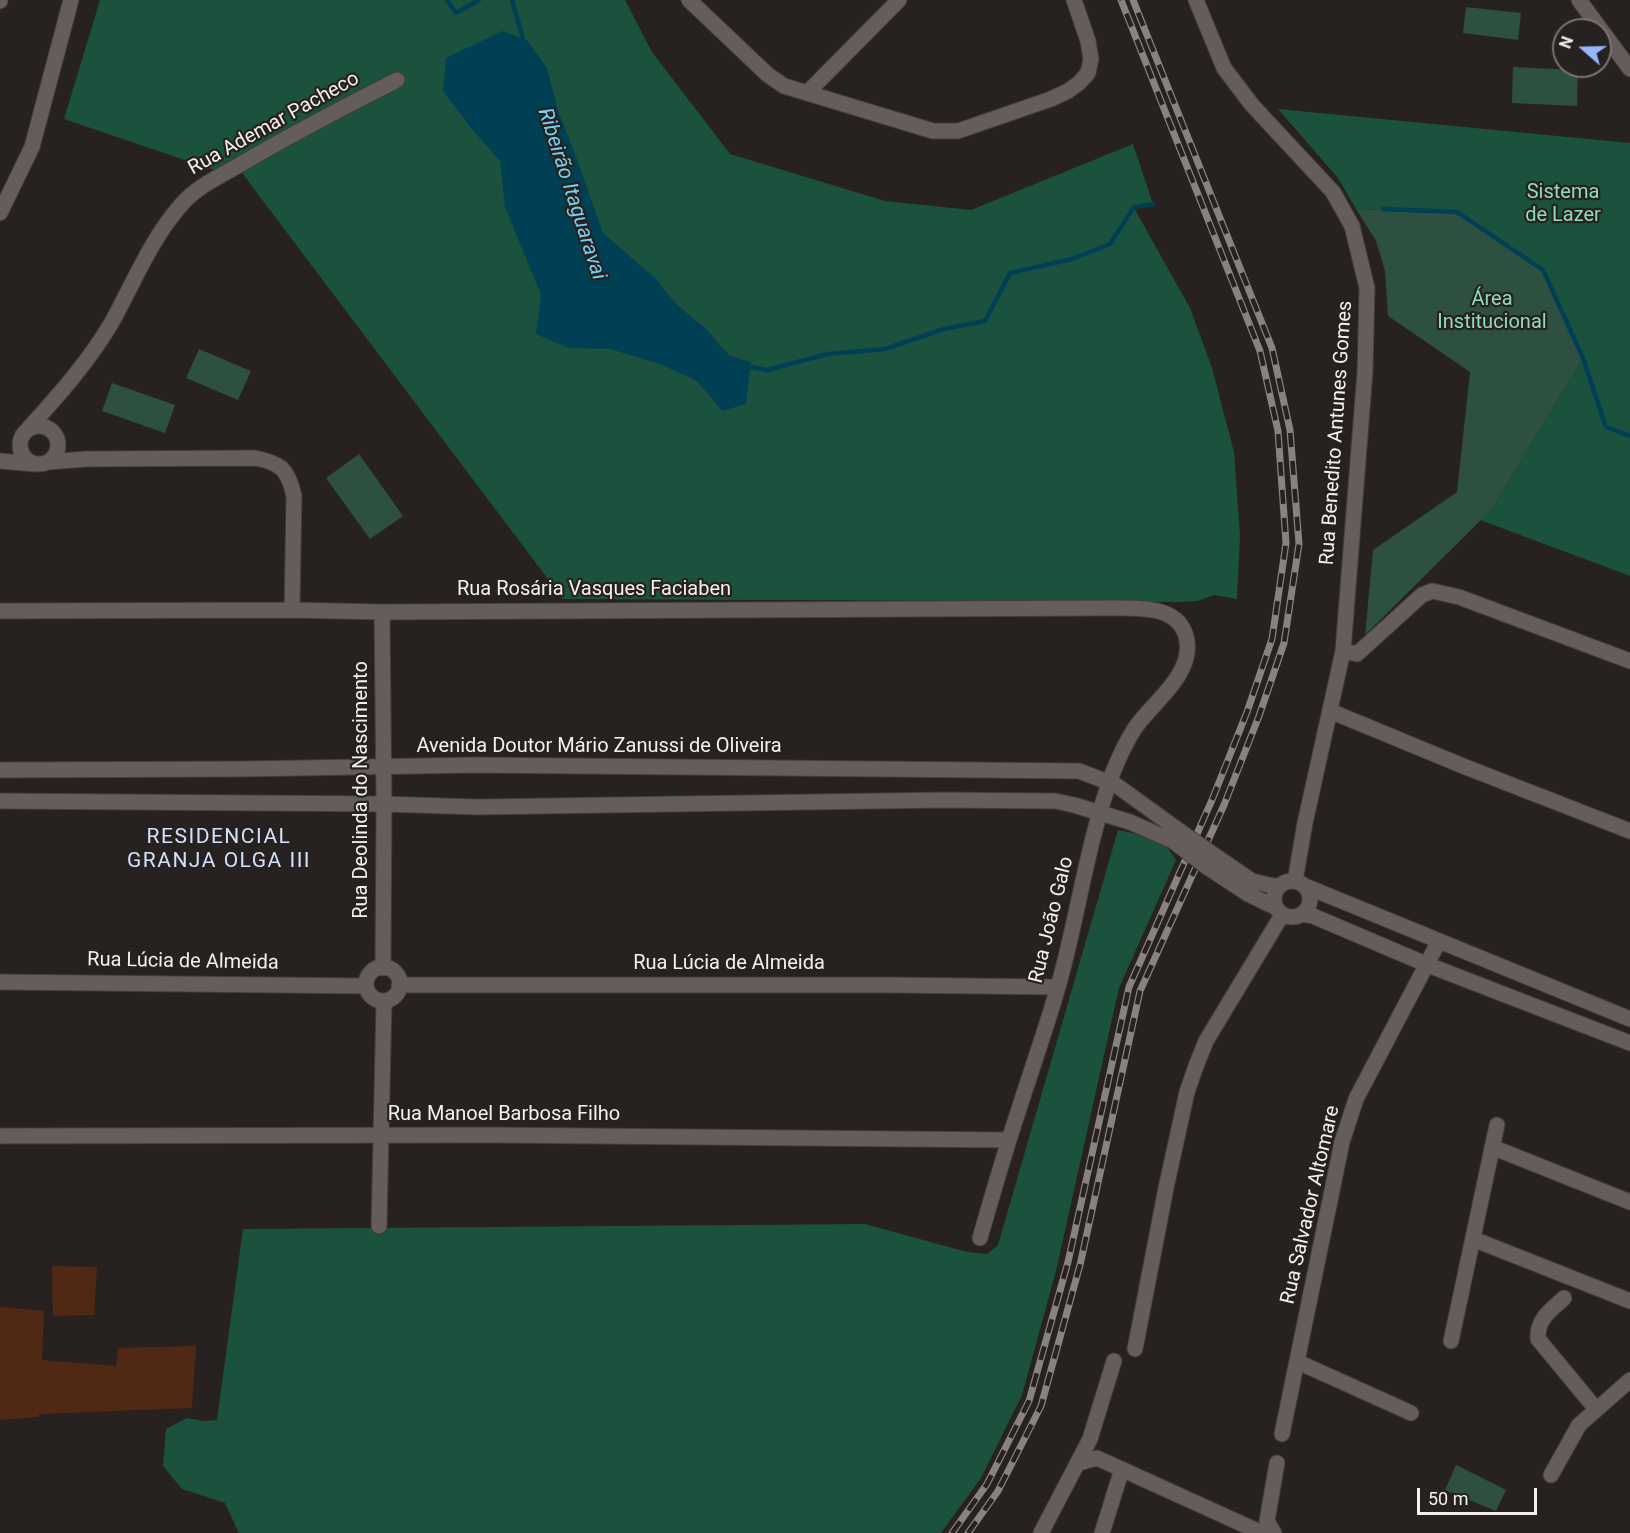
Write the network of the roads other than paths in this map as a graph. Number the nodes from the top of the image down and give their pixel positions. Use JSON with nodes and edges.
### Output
{"nodes":[{"id":1,"x":689,"y":0,"type":"edge"},
{"id":2,"x":899,"y":0,"type":"edge"},
{"id":3,"x":1074,"y":0,"type":"edge"},
{"id":4,"x":1196,"y":0,"type":"edge"},
{"id":5,"x":1579,"y":0,"type":"edge"},
{"id":6,"x":70,"y":5,"type":"edge"},
{"id":7,"x":1630,"y":69,"type":"edge"},
{"id":8,"x":397,"y":80,"type":"dead end"},
{"id":9,"x":807,"y":93,"type":"junction"},
{"id":10,"x":0,"y":213,"type":"edge"},
{"id":11,"x":62,"y":393,"type":"junction"},
{"id":12,"x":26,"y":431,"type":"junction"},
{"id":13,"x":55,"y":435,"type":"junction"},
{"id":14,"x":0,"y":459,"type":"edge"},
{"id":15,"x":86,"y":459,"type":"junction"},
{"id":16,"x":41,"y":463,"type":"junction"},
{"id":17,"x":292,"y":610,"type":"junction"},
{"id":18,"x":0,"y":611,"type":"edge"},
{"id":19,"x":382,"y":612,"type":"junction"},
{"id":20,"x":1181,"y":627,"type":"joint"},
{"id":21,"x":1343,"y":651,"type":"junction"},
{"id":22,"x":1630,"y":661,"type":"edge"},
{"id":23,"x":1330,"y":711,"type":"junction"},
{"id":24,"x":384,"y":768,"type":"junction"},
{"id":25,"x":0,"y":770,"type":"edge"},
{"id":26,"x":1110,"y":782,"type":"junction"},
{"id":27,"x":0,"y":801,"type":"edge"},
{"id":28,"x":384,"y":804,"type":"junction"},
{"id":29,"x":1100,"y":813,"type":"junction"},
{"id":30,"x":1630,"y":831,"type":"edge"},
{"id":31,"x":1177,"y":836,"type":"junction"},
{"id":32,"x":1211,"y":861,"type":"junction"},
{"id":33,"x":1300,"y":884,"type":"junction"},
{"id":34,"x":1278,"y":887,"type":"junction"},
{"id":35,"x":1279,"y":911,"type":"junction"},
{"id":36,"x":1302,"y":914,"type":"junction"},
{"id":37,"x":1439,"y":941,"type":"junction"},
{"id":38,"x":1428,"y":965,"type":"junction"},
{"id":39,"x":383,"y":968,"type":"junction"},
{"id":40,"x":0,"y":982,"type":"edge"},
{"id":41,"x":399,"y":985,"type":"junction"},
{"id":42,"x":366,"y":986,"type":"junction"},
{"id":43,"x":1058,"y":987,"type":"junction"},
{"id":44,"x":384,"y":1001,"type":"junction"},
{"id":45,"x":1630,"y":1019,"type":"edge"},
{"id":46,"x":1630,"y":1043,"type":"edge"},
{"id":47,"x":1497,"y":1125,"type":"dead end"},
{"id":48,"x":0,"y":1136,"type":"edge"},
{"id":49,"x":381,"y":1136,"type":"junction"},
{"id":50,"x":1009,"y":1140,"type":"junction"},
{"id":51,"x":1492,"y":1147,"type":"junction"},
{"id":52,"x":1630,"y":1202,"type":"edge"},
{"id":53,"x":379,"y":1226,"type":"dead end"},
{"id":54,"x":980,"y":1238,"type":"dead end"},
{"id":55,"x":1473,"y":1239,"type":"junction"},
{"id":56,"x":1564,"y":1298,"type":"dead end"},
{"id":57,"x":1630,"y":1301,"type":"edge"},
{"id":58,"x":1451,"y":1341,"type":"dead end"},
{"id":59,"x":1135,"y":1350,"type":"dead end"},
{"id":60,"x":1114,"y":1361,"type":"dead end"},
{"id":61,"x":1298,"y":1362,"type":"junction"},
{"id":62,"x":1630,"y":1380,"type":"edge"},
{"id":63,"x":1596,"y":1409,"type":"junction"},
{"id":64,"x":1411,"y":1413,"type":"dead end"},
{"id":65,"x":1282,"y":1434,"type":"dead end"},
{"id":66,"x":1079,"y":1463,"type":"junction"},
{"id":67,"x":1277,"y":1463,"type":"dead end"},
{"id":68,"x":1122,"y":1469,"type":"junction"},
{"id":69,"x":1551,"y":1475,"type":"dead end"},
{"id":70,"x":1041,"y":1533,"type":"edge"},
{"id":71,"x":1102,"y":1533,"type":"edge"},
{"id":72,"x":1262,"y":1533,"type":"edge"},
{"id":73,"x":1274,"y":1533,"type":"edge"}],
"edges":[{"from":1,"to":9,"type":"street"},
{"from":2,"to":9,"type":"street"},
{"from":3,"to":9,"type":"street"},
{"from":4,"to":21,"type":"street","name":"Rua Benedito Antunes Gomes"},
{"from":5,"to":7,"type":"street"},
{"from":6,"to":10,"type":"street"},
{"from":8,"to":11,"type":"street","name":"Rua Ademar Pacheco"},
{"from":11,"to":12,"type":"street","name":"Rua Ademar Pacheco"},
{"from":11,"to":13,"type":"street","name":"Rua Ademar Pacheco"},
{"from":12,"to":13,"type":"street"},
{"from":12,"to":14,"type":"street","name":"Rua Ademar Pacheco"},
{"from":12,"to":16,"type":"street"},
{"from":13,"to":15,"type":"street"},
{"from":13,"to":16,"type":"street"},
{"from":14,"to":16,"type":"street"},
{"from":15,"to":16,"type":"street"},
{"from":15,"to":17,"type":"street"},
{"from":17,"to":18,"type":"street","name":"Rua Rosária Vasques Faciaben"},
{"from":17,"to":19,"type":"street","name":"Rua Rosária Vasques Faciaben"},
{"from":19,"to":20,"type":"street","name":"Rua Rosária Vasques Faciaben"},
{"from":19,"to":24,"type":"street","name":"Rua Deolinda do Nascimento"},
{"from":20,"to":26,"type":"street","name":"Rua João Galo"},
{"from":21,"to":22,"type":"street"},
{"from":21,"to":23,"type":"street","name":"Rua Benedito Antunes Gomes"},
{"from":23,"to":30,"type":"street"},
{"from":23,"to":33,"type":"street","name":"Rua Benedito Antunes Gomes"},
{"from":24,"to":25,"type":"street","name":"Avenida Doutor Mário Zanussi de Oliveira"},
{"from":24,"to":26,"type":"street","name":"Avenida Doutor Mário Zanussi de Oliveira"},
{"from":24,"to":28,"type":"street","name":"Rua Deolinda do Nascimento"},
{"from":26,"to":29,"type":"street","name":"Rua João Galo"},
{"from":26,"to":31,"type":"street","name":"Avenida Doutor Mário Zanussi de Oliveira"},
{"from":27,"to":28,"type":"street"},
{"from":28,"to":29,"type":"street"},
{"from":28,"to":39,"type":"street","name":"Rua Deolinda do Nascimento"},
{"from":29,"to":31,"type":"street"},
{"from":29,"to":43,"type":"street","name":"Rua João Galo"},
{"from":31,"to":32,"type":"street","bridge":true},
{"from":32,"to":34,"type":"street"},
{"from":32,"to":35,"type":"street"},
{"from":33,"to":34,"type":"street"},
{"from":33,"to":36,"type":"street"},
{"from":33,"to":37,"type":"street"},
{"from":34,"to":35,"type":"street"},
{"from":35,"to":36,"type":"street"},
{"from":35,"to":59,"type":"street"},
{"from":36,"to":38,"type":"street"},
{"from":37,"to":38,"type":"street","name":"Rua Salvador Altomare"},
{"from":37,"to":45,"type":"street"},
{"from":38,"to":46,"type":"street"},
{"from":38,"to":61,"type":"street","name":"Rua Salvador Altomare"},
{"from":39,"to":41,"type":"street"},
{"from":39,"to":42,"type":"street"},
{"from":40,"to":42,"type":"street","name":"Rua Lúcia de Almeida"},
{"from":41,"to":43,"type":"street","name":"Rua Lúcia de Almeida"},
{"from":41,"to":44,"type":"street"},
{"from":42,"to":44,"type":"street"},
{"from":43,"to":50,"type":"street","name":"Rua João Galo"},
{"from":44,"to":49,"type":"street"},
{"from":47,"to":51,"type":"street"},
{"from":48,"to":49,"type":"street","name":"Rua Manoel Barbosa Filho"},
{"from":49,"to":50,"type":"street","name":"Rua Manoel Barbosa Filho"},
{"from":49,"to":53,"type":"street"},
{"from":50,"to":54,"type":"street","name":"Rua João Galo"},
{"from":51,"to":52,"type":"street"},
{"from":51,"to":55,"type":"street"},
{"from":55,"to":57,"type":"street"},
{"from":55,"to":58,"type":"street"},
{"from":56,"to":63,"type":"street"},
{"from":60,"to":66,"type":"street"},
{"from":61,"to":64,"type":"street"},
{"from":61,"to":65,"type":"street","name":"Rua Salvador Altomare"},
{"from":62,"to":63,"type":"street"},
{"from":63,"to":69,"type":"street"},
{"from":66,"to":68,"type":"street"},
{"from":66,"to":70,"type":"street"},
{"from":67,"to":73,"type":"street"},
{"from":68,"to":71,"type":"street"},
{"from":68,"to":72,"type":"street"}]}
